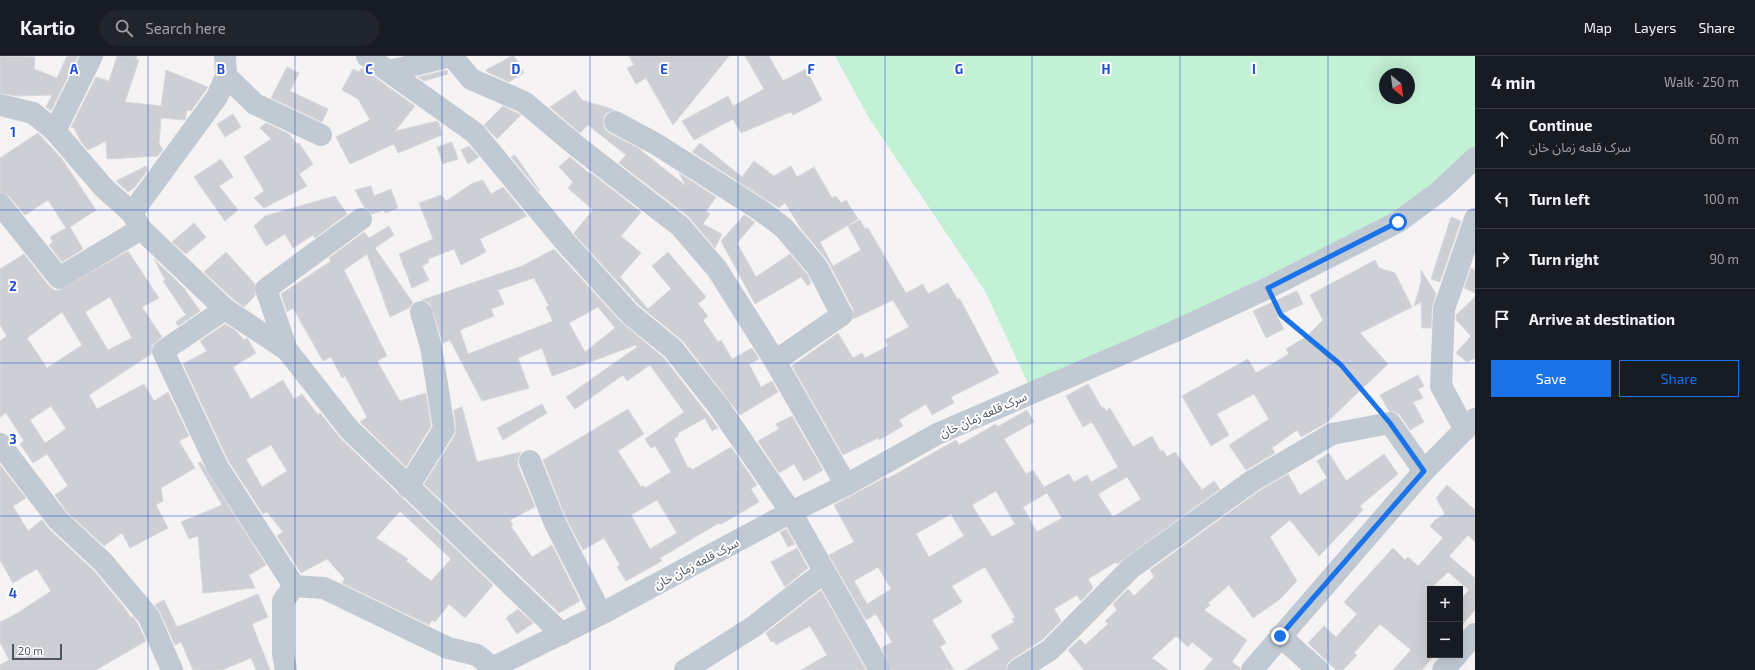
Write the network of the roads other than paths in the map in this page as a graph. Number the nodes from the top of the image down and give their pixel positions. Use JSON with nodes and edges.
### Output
{"nodes":[{"id":1,"x":92,"y":56,"type":"edge"},
{"id":2,"x":452,"y":56,"type":"edge"},
{"id":3,"x":377,"y":61,"type":"edge"},
{"id":4,"x":225,"y":66,"type":"edge"},
{"id":5,"x":0,"y":104,"type":"edge"},
{"id":6,"x":615,"y":122,"type":"dead end"},
{"id":7,"x":55,"y":131,"type":"junction"},
{"id":8,"x":321,"y":135,"type":"dead end"},
{"id":9,"x":1475,"y":158,"type":"edge"},
{"id":10,"x":0,"y":204,"type":"edge"},
{"id":11,"x":361,"y":219,"type":"dead end"},
{"id":12,"x":1475,"y":219,"type":"edge"},
{"id":13,"x":136,"y":221,"type":"junction"},
{"id":14,"x":225,"y":309,"type":"junction"},
{"id":15,"x":421,"y":312,"type":"dead end"},
{"id":16,"x":287,"y":350,"type":"junction"},
{"id":17,"x":774,"y":361,"type":"junction"},
{"id":18,"x":1470,"y":424,"type":"edge"},
{"id":19,"x":0,"y":444,"type":"edge"},
{"id":20,"x":530,"y":462,"type":"dead end"},
{"id":21,"x":1424,"y":471,"type":"junction"},
{"id":22,"x":846,"y":484,"type":"junction"},
{"id":23,"x":408,"y":487,"type":"junction"},
{"id":24,"x":791,"y":512,"type":"junction"},
{"id":25,"x":824,"y":572,"type":"junction"},
{"id":26,"x":294,"y":586,"type":"junction"},
{"id":27,"x":601,"y":614,"type":"junction"},
{"id":28,"x":562,"y":634,"type":"junction"},
{"id":29,"x":1475,"y":634,"type":"edge"},
{"id":30,"x":1280,"y":636,"type":"junction"},
{"id":31,"x":1463,"y":648,"type":"edge"},
{"id":32,"x":1454,"y":658,"type":"edge"},
{"id":33,"x":490,"y":669,"type":"edge"},
{"id":34,"x":172,"y":670,"type":"edge"},
{"id":35,"x":286,"y":670,"type":"edge"},
{"id":36,"x":685,"y":670,"type":"edge"},
{"id":37,"x":880,"y":670,"type":"edge"},
{"id":38,"x":1018,"y":670,"type":"edge"},
{"id":39,"x":1252,"y":670,"type":"edge"},
{"id":40,"x":1318,"y":670,"type":"edge"},
{"id":41,"x":1443,"y":670,"type":"edge"}],
"edges":[{"from":1,"to":7,"type":"street"},
{"from":2,"to":3,"type":"street"},
{"from":2,"to":17,"type":"street"},
{"from":3,"to":24,"type":"street"},
{"from":4,"to":8,"type":"street"},
{"from":4,"to":13,"type":"street"},
{"from":5,"to":7,"type":"street"},
{"from":6,"to":17,"type":"street"},
{"from":7,"to":13,"type":"street"},
{"from":9,"to":22,"type":"street","name":"سرک قلعه زمان خان"},
{"from":10,"to":13,"type":"street"},
{"from":11,"to":16,"type":"street"},
{"from":12,"to":18,"type":"street"},
{"from":13,"to":14,"type":"street"},
{"from":14,"to":16,"type":"street"},
{"from":14,"to":26,"type":"street"},
{"from":15,"to":23,"type":"street"},
{"from":16,"to":23,"type":"street"},
{"from":17,"to":22,"type":"street"},
{"from":18,"to":21,"type":"street"},
{"from":19,"to":34,"type":"street"},
{"from":20,"to":27,"type":"street"},
{"from":21,"to":30,"type":"street"},
{"from":21,"to":38,"type":"street"},
{"from":22,"to":24,"type":"street","name":"سرک قلعه زمان خان"},
{"from":23,"to":28,"type":"street"},
{"from":24,"to":25,"type":"street"},
{"from":24,"to":27,"type":"street","name":"سرک قلعه زمان خان"},
{"from":25,"to":36,"type":"street"},
{"from":25,"to":37,"type":"street"},
{"from":26,"to":33,"type":"street"},
{"from":26,"to":35,"type":"street"},
{"from":27,"to":28,"type":"street","name":"سرک قلعه زمان خان"},
{"from":28,"to":33,"type":"street","name":"سرک قلعه زمان خان"},
{"from":29,"to":31,"type":"street"},
{"from":30,"to":39,"type":"street"},
{"from":30,"to":40,"type":"street"},
{"from":32,"to":41,"type":"street"}]}
